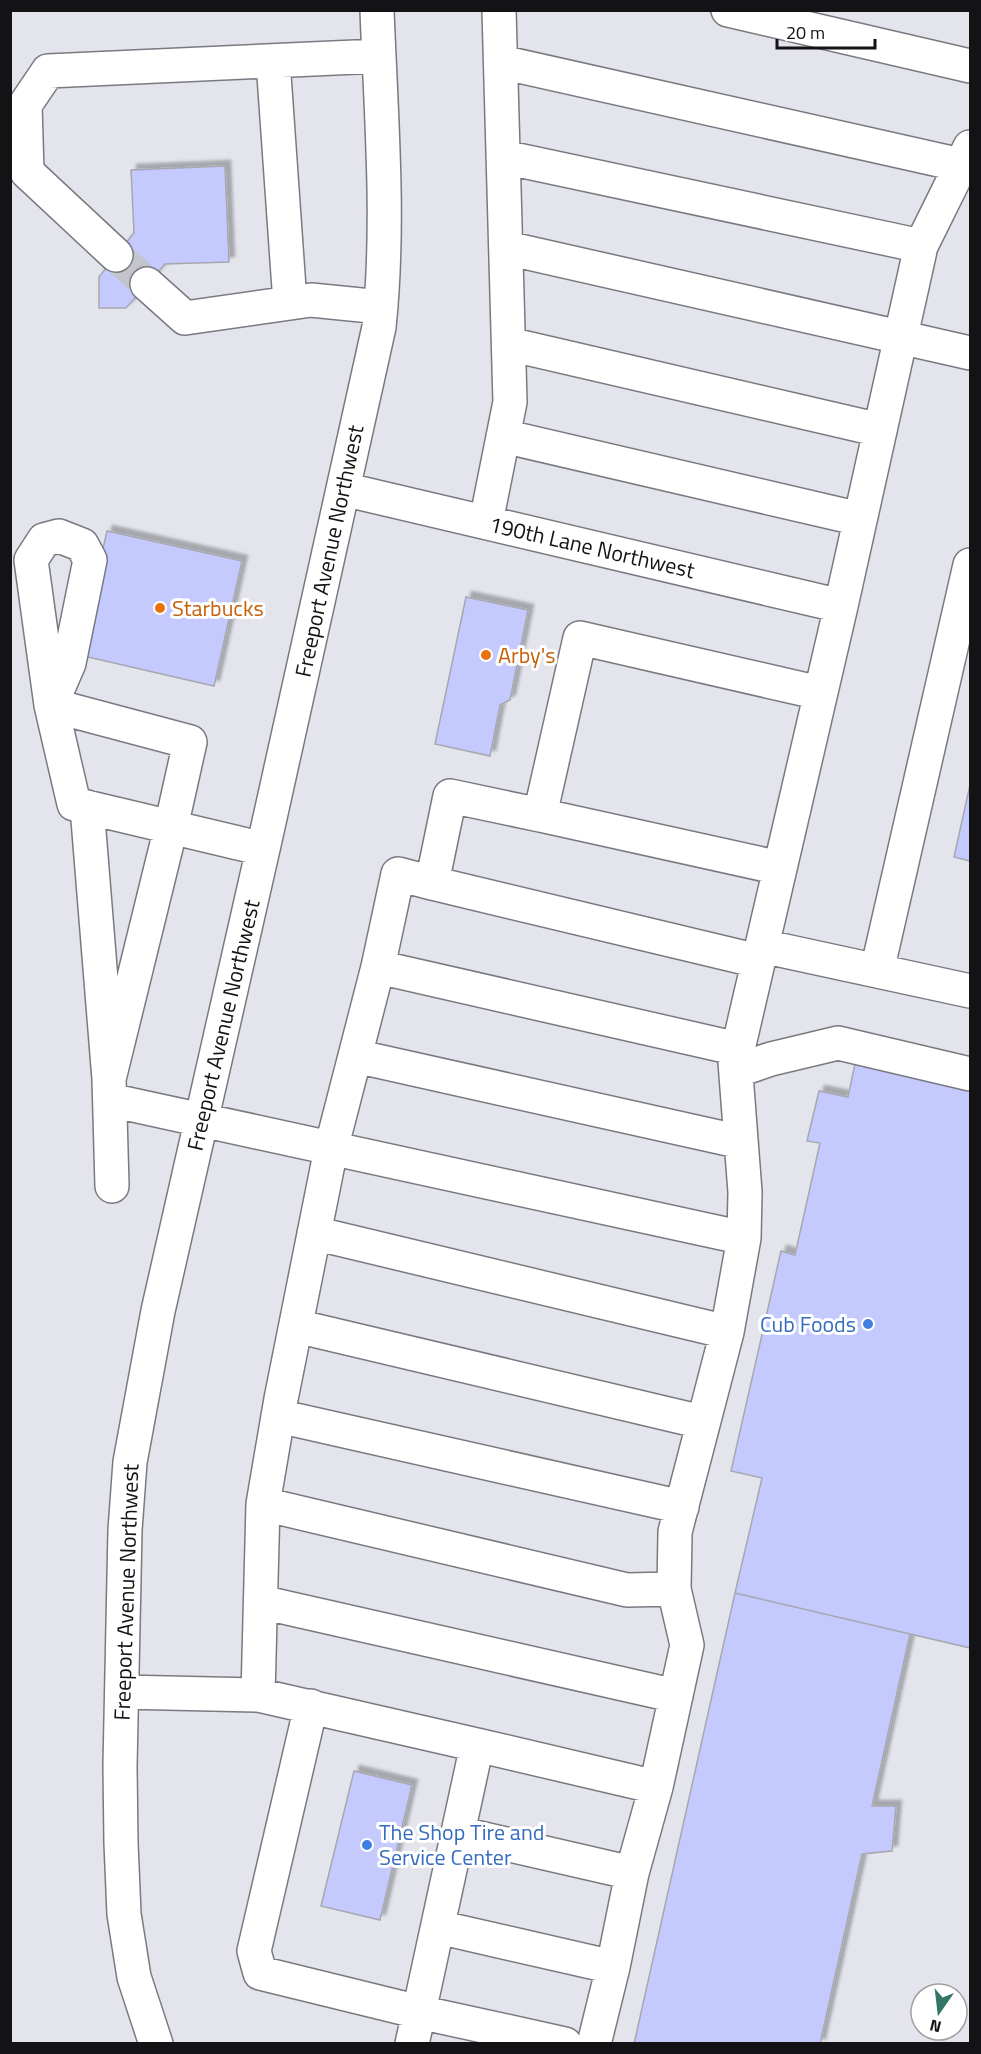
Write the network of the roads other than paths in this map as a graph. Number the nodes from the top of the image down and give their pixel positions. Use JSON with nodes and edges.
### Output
{"nodes":[{"id":1,"x":377,"y":10,"type":"edge"},
{"id":2,"x":499,"y":10,"type":"edge"},
{"id":3,"x":728,"y":10,"type":"edge"},
{"id":4,"x":378,"y":56,"type":"junction"},
{"id":5,"x":273,"y":61,"type":"junction"},
{"id":6,"x":501,"y":62,"type":"junction"},
{"id":7,"x":970,"y":66,"type":"edge"},
{"id":8,"x":966,"y":156,"type":"edge"},
{"id":9,"x":504,"y":157,"type":"junction"},
{"id":10,"x":921,"y":246,"type":"junction"},
{"id":11,"x":507,"y":248,"type":"junction"},
{"id":12,"x":116,"y":255,"type":"tunnel mouth"},
{"id":13,"x":147,"y":284,"type":"tunnel mouth"},
{"id":14,"x":290,"y":303,"type":"junction"},
{"id":15,"x":381,"y":307,"type":"junction"},
{"id":16,"x":901,"y":337,"type":"junction"},
{"id":17,"x":509,"y":344,"type":"junction"},
{"id":18,"x":970,"y":353,"type":"edge"},
{"id":19,"x":880,"y":430,"type":"junction"},
{"id":20,"x":503,"y":436,"type":"junction"},
{"id":21,"x":343,"y":489,"type":"junction"},
{"id":22,"x":860,"y":519,"type":"junction"},
{"id":23,"x":486,"y":522,"type":"junction"},
{"id":24,"x":970,"y":565,"type":"edge"},
{"id":25,"x":841,"y":606,"type":"junction"},
{"id":26,"x":820,"y":693,"type":"junction"},
{"id":27,"x":87,"y":807,"type":"junction"},
{"id":28,"x":540,"y":815,"type":"junction"},
{"id":29,"x":171,"y":827,"type":"junction"},
{"id":30,"x":263,"y":849,"type":"junction"},
{"id":31,"x":780,"y":868,"type":"junction"},
{"id":32,"x":432,"y":883,"type":"junction"},
{"id":33,"x":760,"y":954,"type":"junction"},
{"id":34,"x":378,"y":967,"type":"junction"},
{"id":35,"x":877,"y":971,"type":"junction"},
{"id":36,"x":970,"y":991,"type":"edge"},
{"id":37,"x":355,"y":1056,"type":"junction"},
{"id":38,"x":737,"y":1060,"type":"junction"},
{"id":39,"x":970,"y":1074,"type":"edge"},
{"id":40,"x":110,"y":1089,"type":"junction"},
{"id":41,"x":202,"y":1120,"type":"junction"},
{"id":42,"x":741,"y":1142,"type":"junction"},
{"id":43,"x":331,"y":1149,"type":"junction"},
{"id":44,"x":112,"y":1186,"type":"dead end"},
{"id":45,"x":314,"y":1233,"type":"junction"},
{"id":46,"x":744,"y":1238,"type":"junction"},
{"id":47,"x":296,"y":1326,"type":"junction"},
{"id":48,"x":727,"y":1332,"type":"junction"},
{"id":49,"x":278,"y":1416,"type":"junction"},
{"id":50,"x":702,"y":1422,"type":"junction"},
{"id":51,"x":263,"y":1504,"type":"junction"},
{"id":52,"x":682,"y":1507,"type":"junction"},
{"id":53,"x":674,"y":1589,"type":"junction"},
{"id":54,"x":261,"y":1602,"type":"junction"},
{"id":55,"x":122,"y":1692,"type":"junction"},
{"id":56,"x":258,"y":1695,"type":"junction"},
{"id":57,"x":676,"y":1696,"type":"junction"},
{"id":58,"x":311,"y":1706,"type":"junction"},
{"id":59,"x":477,"y":1745,"type":"junction"},
{"id":60,"x":656,"y":1787,"type":"junction"},
{"id":61,"x":458,"y":1833,"type":"junction"},
{"id":62,"x":632,"y":1873,"type":"junction"},
{"id":63,"x":438,"y":1927,"type":"junction"},
{"id":64,"x":613,"y":1967,"type":"junction"},
{"id":65,"x":419,"y":2012,"type":"junction"},
{"id":66,"x":545,"y":2042,"type":"edge"},
{"id":67,"x":156,"y":2043,"type":"edge"},
{"id":68,"x":412,"y":2043,"type":"edge"},
{"id":69,"x":594,"y":2043,"type":"edge"}],
"edges":[{"from":1,"to":4,"type":"street","name":"Freeport Avenue Northwest"},
{"from":2,"to":6,"type":"street"},
{"from":3,"to":7,"type":"street"},
{"from":4,"to":5,"type":"street"},
{"from":4,"to":15,"type":"street","name":"Freeport Avenue Northwest"},
{"from":5,"to":12,"type":"street"},
{"from":5,"to":14,"type":"street"},
{"from":6,"to":8,"type":"street"},
{"from":6,"to":9,"type":"street"},
{"from":8,"to":10,"type":"street"},
{"from":9,"to":10,"type":"street"},
{"from":9,"to":11,"type":"street"},
{"from":10,"to":16,"type":"street"},
{"from":11,"to":16,"type":"street"},
{"from":11,"to":17,"type":"street"},
{"from":13,"to":14,"type":"street"},
{"from":14,"to":15,"type":"street"},
{"from":15,"to":21,"type":"street","name":"Freeport Avenue Northwest"},
{"from":16,"to":18,"type":"street"},
{"from":16,"to":19,"type":"street"},
{"from":17,"to":19,"type":"street"},
{"from":17,"to":20,"type":"street"},
{"from":19,"to":22,"type":"street"},
{"from":20,"to":22,"type":"street"},
{"from":20,"to":23,"type":"street"},
{"from":21,"to":23,"type":"street","name":"190th Lane Northwest"},
{"from":21,"to":30,"type":"street","name":"Freeport Avenue Northwest"},
{"from":22,"to":25,"type":"street"},
{"from":23,"to":25,"type":"street","name":"190th Lane Northwest"},
{"from":24,"to":35,"type":"street"},
{"from":25,"to":26,"type":"street"},
{"from":26,"to":28,"type":"street"},
{"from":26,"to":31,"type":"street"},
{"from":27,"to":29,"type":"street"},
{"from":27,"to":29,"type":"street"},
{"from":27,"to":40,"type":"street"},
{"from":28,"to":31,"type":"street"},
{"from":28,"to":32,"type":"street"},
{"from":29,"to":30,"type":"street"},
{"from":29,"to":40,"type":"street"},
{"from":30,"to":41,"type":"street","name":"Freeport Avenue Northwest"},
{"from":31,"to":33,"type":"street"},
{"from":32,"to":33,"type":"street"},
{"from":32,"to":34,"type":"street"},
{"from":33,"to":35,"type":"street"},
{"from":33,"to":38,"type":"street"},
{"from":34,"to":37,"type":"street"},
{"from":34,"to":38,"type":"street"},
{"from":35,"to":36,"type":"street"},
{"from":37,"to":42,"type":"street"},
{"from":37,"to":43,"type":"street"},
{"from":38,"to":39,"type":"street"},
{"from":38,"to":42,"type":"street"},
{"from":40,"to":41,"type":"street"},
{"from":40,"to":44,"type":"street"},
{"from":41,"to":43,"type":"street"},
{"from":41,"to":55,"type":"street","name":"Freeport Avenue Northwest"},
{"from":42,"to":46,"type":"street"},
{"from":43,"to":45,"type":"street"},
{"from":43,"to":46,"type":"street"},
{"from":45,"to":47,"type":"street"},
{"from":45,"to":48,"type":"street"},
{"from":46,"to":48,"type":"street"},
{"from":47,"to":49,"type":"street"},
{"from":47,"to":50,"type":"street"},
{"from":48,"to":50,"type":"street"},
{"from":49,"to":51,"type":"street"},
{"from":49,"to":52,"type":"street"},
{"from":50,"to":52,"type":"street"},
{"from":51,"to":53,"type":"street"},
{"from":51,"to":54,"type":"street"},
{"from":52,"to":53,"type":"street"},
{"from":53,"to":57,"type":"street"},
{"from":54,"to":56,"type":"street"},
{"from":54,"to":57,"type":"street"},
{"from":55,"to":56,"type":"street"},
{"from":55,"to":67,"type":"street","name":"Freeport Avenue Northwest"},
{"from":56,"to":58,"type":"street"},
{"from":57,"to":60,"type":"street"},
{"from":58,"to":59,"type":"street"},
{"from":58,"to":65,"type":"street"},
{"from":59,"to":60,"type":"street"},
{"from":59,"to":61,"type":"street"},
{"from":60,"to":62,"type":"street"},
{"from":61,"to":62,"type":"street"},
{"from":61,"to":63,"type":"street"},
{"from":62,"to":64,"type":"street"},
{"from":63,"to":64,"type":"street"},
{"from":63,"to":65,"type":"street"},
{"from":64,"to":69,"type":"street"},
{"from":65,"to":66,"type":"street"},
{"from":65,"to":68,"type":"street"}]}
